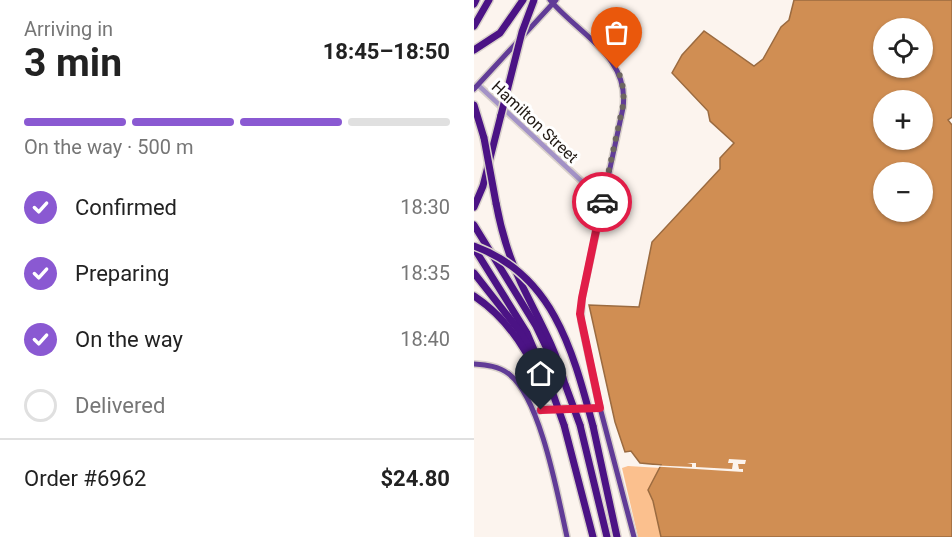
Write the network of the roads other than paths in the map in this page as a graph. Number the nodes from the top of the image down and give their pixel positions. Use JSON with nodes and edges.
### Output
{"nodes":[{"id":1,"x":489,"y":0,"type":"edge"},
{"id":2,"x":522,"y":0,"type":"edge"},
{"id":3,"x":534,"y":0,"type":"edge"},
{"id":4,"x":553,"y":1,"type":"edge"},
{"id":5,"x":474,"y":26,"type":"edge"},
{"id":6,"x":474,"y":45,"type":"edge"},
{"id":7,"x":474,"y":50,"type":"edge"},
{"id":8,"x":476,"y":87,"type":"edge"},
{"id":9,"x":475,"y":107,"type":"edge"},
{"id":10,"x":603,"y":201,"type":"junction"},
{"id":11,"x":474,"y":207,"type":"edge"},
{"id":12,"x":474,"y":225,"type":"edge"},
{"id":13,"x":474,"y":247,"type":"edge"},
{"id":14,"x":474,"y":273,"type":"edge"},
{"id":15,"x":474,"y":296,"type":"edge"},
{"id":16,"x":474,"y":364,"type":"edge"},
{"id":17,"x":540,"y":364,"type":"junction"},
{"id":18,"x":564,"y":382,"type":"junction"},
{"id":19,"x":547,"y":384,"type":"junction"},
{"id":20,"x":600,"y":408,"type":"junction"},
{"id":21,"x":534,"y":413,"type":"junction"},
{"id":22,"x":567,"y":537,"type":"edge"},
{"id":23,"x":593,"y":537,"type":"edge"},
{"id":24,"x":607,"y":537,"type":"edge"},
{"id":25,"x":617,"y":537,"type":"edge"},
{"id":26,"x":634,"y":537,"type":"edge"}],
"edges":[{"from":1,"to":5,"type":"highway"},
{"from":2,"to":6,"type":"highway"},
{"from":2,"to":7,"type":"highway"},
{"from":3,"to":11,"type":"highway","bridge":true},
{"from":4,"to":8,"type":"main road"},
{"from":4,"to":10,"type":"main road"},
{"from":8,"to":10,"type":"street","name":"Hamilton Street"},
{"from":9,"to":18,"type":"highway","bridge":true},
{"from":10,"to":20,"type":"main road"},
{"from":12,"to":18,"type":"highway"},
{"from":13,"to":17,"type":"highway"},
{"from":13,"to":25,"type":"highway","bridge":true},
{"from":14,"to":17,"type":"highway"},
{"from":15,"to":19,"type":"highway"},
{"from":16,"to":21,"type":"main road"},
{"from":17,"to":19,"type":"highway"},
{"from":18,"to":24,"type":"highway","bridge":true},
{"from":19,"to":23,"type":"highway","bridge":true},
{"from":20,"to":21,"type":"street"},
{"from":20,"to":26,"type":"main road"},
{"from":21,"to":22,"type":"main road"}]}
